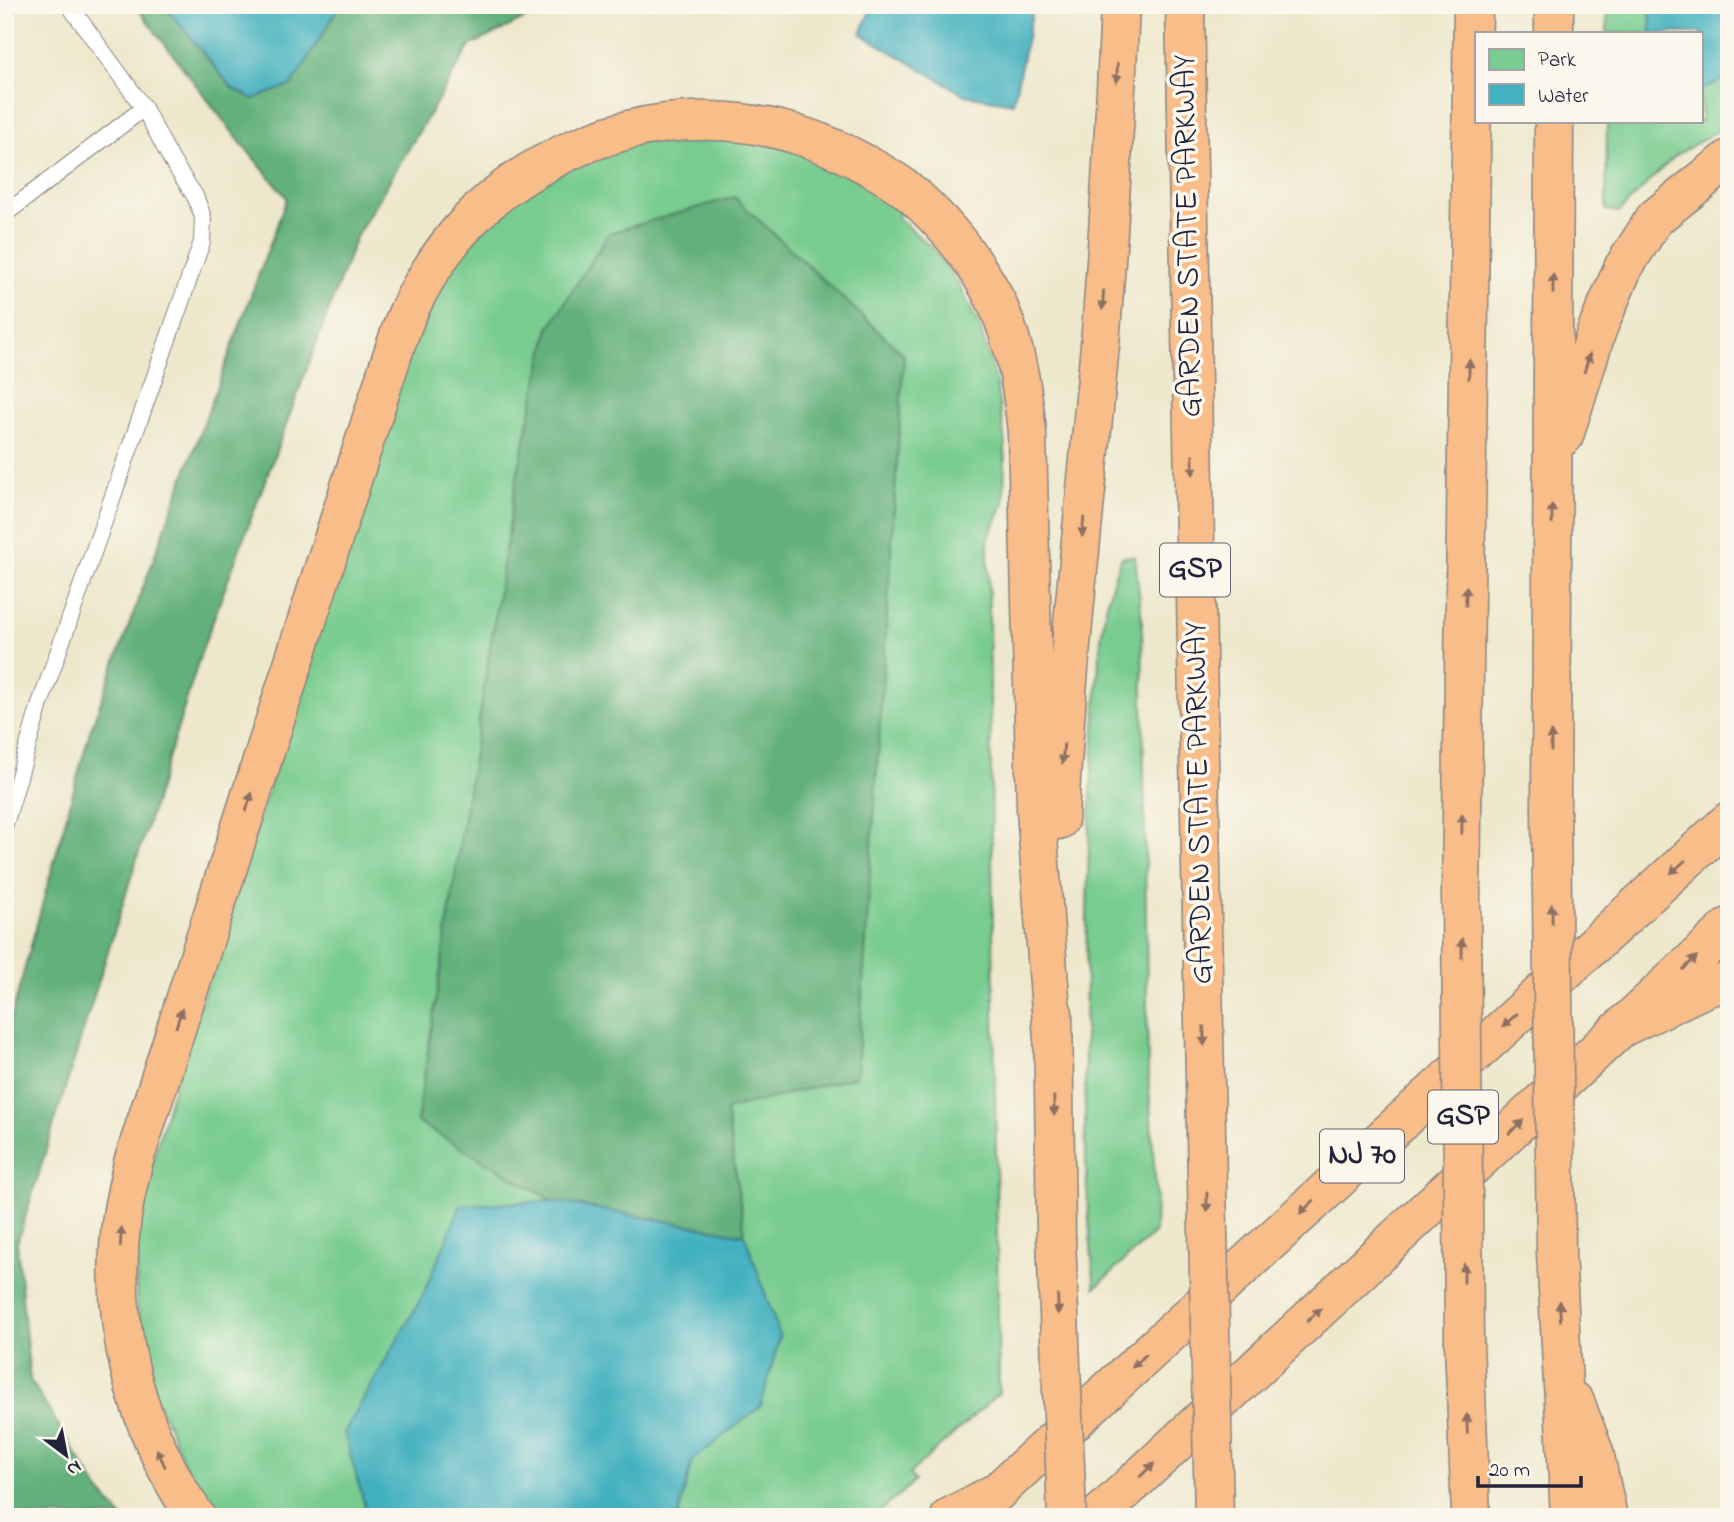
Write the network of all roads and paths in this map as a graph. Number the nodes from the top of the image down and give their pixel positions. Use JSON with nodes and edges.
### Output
{"nodes":[{"id":1,"x":69,"y":5,"type":"edge"},
{"id":2,"x":1120,"y":5,"type":"edge"},
{"id":3,"x":1185,"y":5,"type":"edge"},
{"id":4,"x":1474,"y":5,"type":"edge"},
{"id":5,"x":1554,"y":5,"type":"edge"},
{"id":6,"x":1554,"y":32,"type":"edge"},
{"id":7,"x":144,"y":108,"type":"junction"},
{"id":8,"x":1554,"y":122,"type":"edge"},
{"id":9,"x":1729,"y":159,"type":"edge"},
{"id":10,"x":5,"y":214,"type":"edge"},
{"id":11,"x":1552,"y":475,"type":"junction"},
{"id":12,"x":10,"y":793,"type":"edge"},
{"id":13,"x":1729,"y":821,"type":"edge"},
{"id":14,"x":5,"y":824,"type":"edge"},
{"id":15,"x":1729,"y":927,"type":"edge"},
{"id":16,"x":1729,"y":982,"type":"edge"},
{"id":17,"x":1623,"y":1027,"type":"junction"},
{"id":18,"x":1053,"y":1038,"type":"junction"},
{"id":19,"x":1563,"y":1370,"type":"junction"},
{"id":20,"x":984,"y":1504,"type":"edge"},
{"id":21,"x":196,"y":1517,"type":"edge"},
{"id":22,"x":950,"y":1517,"type":"edge"},
{"id":23,"x":1067,"y":1517,"type":"edge"},
{"id":24,"x":1097,"y":1517,"type":"edge"},
{"id":25,"x":1214,"y":1517,"type":"edge"},
{"id":26,"x":1471,"y":1517,"type":"edge"},
{"id":27,"x":1570,"y":1517,"type":"edge"},
{"id":28,"x":1608,"y":1517,"type":"edge"}],
"edges":[{"from":1,"to":7,"type":"lane"},
{"from":2,"to":18,"type":"highway","one_way":true},
{"from":3,"to":25,"type":"highway","name":"GARDEN STATE PARKWAY","number":"GSP","one_way":true,"bridge":true},
{"from":26,"to":4,"type":"highway","number":"GSP","one_way":true,"bridge":true},
{"from":5,"to":6,"type":"highway"},
{"from":7,"to":10,"type":"lane"},
{"from":7,"to":12,"type":"lane"},
{"from":11,"to":8,"type":"highway","one_way":true},
{"from":11,"to":9,"type":"highway","one_way":true},
{"from":19,"to":11,"type":"highway","one_way":true,"bridge":true},
{"from":12,"to":14,"type":"lane"},
{"from":13,"to":20,"type":"highway","number":"NJ 70","one_way":true},
{"from":17,"to":15,"type":"highway","number":"NJ 70","one_way":true},
{"from":16,"to":17,"type":"highway"},
{"from":24,"to":17,"type":"highway","number":"NJ 70","one_way":true},
{"from":21,"to":18,"type":"highway","one_way":true},
{"from":18,"to":23,"type":"highway","one_way":true,"bridge":true},
{"from":19,"to":27,"type":"highway"},
{"from":19,"to":28,"type":"highway"},
{"from":20,"to":22,"type":"highway"}]}
